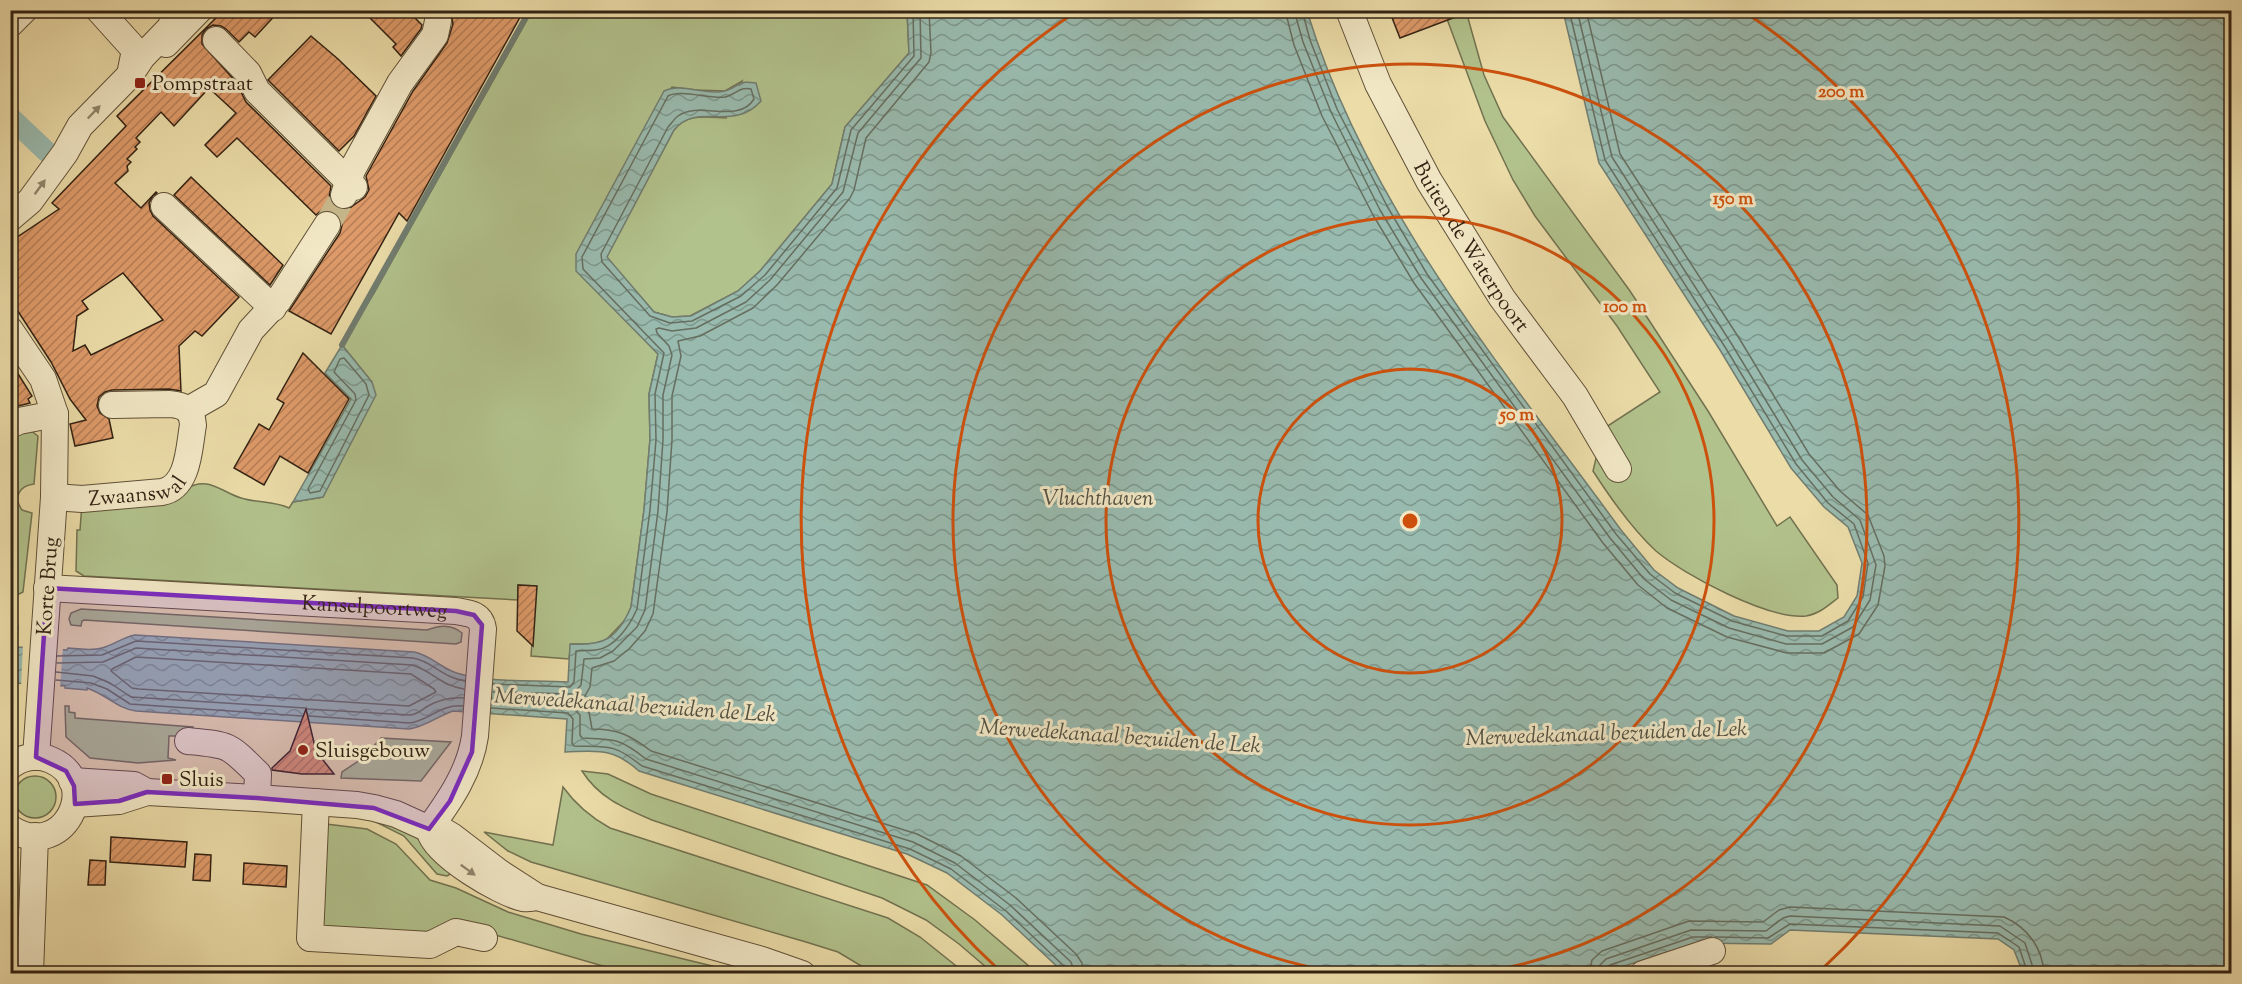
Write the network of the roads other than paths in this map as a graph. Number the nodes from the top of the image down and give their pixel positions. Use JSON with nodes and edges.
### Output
{"nodes":[{"id":1,"x":24,"y":10,"type":"edge"},
{"id":2,"x":99,"y":10,"type":"edge"},
{"id":3,"x":158,"y":10,"type":"edge"},
{"id":4,"x":1349,"y":10,"type":"edge"},
{"id":5,"x":437,"y":18,"type":"edge"},
{"id":6,"x":197,"y":21,"type":"edge"},
{"id":7,"x":10,"y":24,"type":"edge"},
{"id":8,"x":124,"y":38,"type":"junction"},
{"id":9,"x":130,"y":75,"type":"junction"},
{"id":10,"x":165,"y":206,"type":"dead end"},
{"id":11,"x":10,"y":218,"type":"edge"},
{"id":12,"x":327,"y":225,"type":"tunnel mouth"},
{"id":13,"x":273,"y":308,"type":"junction"},
{"id":14,"x":10,"y":330,"type":"edge"},
{"id":15,"x":112,"y":405,"type":"dead end"},
{"id":16,"x":188,"y":410,"type":"junction"},
{"id":17,"x":55,"y":414,"type":"junction"},
{"id":18,"x":10,"y":425,"type":"edge"},
{"id":19,"x":1618,"y":469,"type":"dead end"},
{"id":20,"x":54,"y":497,"type":"junction"},
{"id":21,"x":47,"y":588,"type":"junction"},
{"id":22,"x":188,"y":741,"type":"dead end"},
{"id":23,"x":36,"y":757,"type":"junction"},
{"id":24,"x":10,"y":766,"type":"edge"},
{"id":25,"x":74,"y":792,"type":"junction"},
{"id":26,"x":258,"y":798,"type":"junction"},
{"id":27,"x":316,"y":802,"type":"junction"},
{"id":28,"x":10,"y":828,"type":"edge"},
{"id":29,"x":429,"y":829,"type":"junction"},
{"id":30,"x":35,"y":836,"type":"junction"},
{"id":31,"x":484,"y":938,"type":"dead end"},
{"id":32,"x":1712,"y":951,"type":"dead end"},
{"id":33,"x":30,"y":974,"type":"edge"},
{"id":34,"x":802,"y":974,"type":"edge"},
{"id":35,"x":1643,"y":974,"type":"edge"}],
"edges":[{"from":1,"to":7,"type":"street"},
{"from":2,"to":8,"type":"street"},
{"from":3,"to":8,"type":"street"},
{"from":4,"to":19,"type":"street","name":"Buiten de Waterpoort"},
{"from":5,"to":6,"type":"street"},
{"from":6,"to":9,"type":"street"},
{"from":8,"to":9,"type":"street"},
{"from":11,"to":9,"type":"street","one_way":true},
{"from":10,"to":13,"type":"street"},
{"from":12,"to":13,"type":"street"},
{"from":13,"to":16,"type":"street"},
{"from":14,"to":17,"type":"street","name":"Korte Brug"},
{"from":15,"to":16,"type":"street"},
{"from":16,"to":20,"type":"street","name":"Zwaanswal"},
{"from":17,"to":18,"type":"street"},
{"from":17,"to":20,"type":"street","name":"Korte Brug"},
{"from":20,"to":21,"type":"street","name":"Korte Brug"},
{"from":21,"to":23,"type":"street","name":"Korte Brug"},
{"from":21,"to":29,"type":"street","name":"Kanselpoortweg"},
{"from":22,"to":26,"type":"street"},
{"from":23,"to":24,"type":"street"},
{"from":23,"to":25,"type":"street"},
{"from":25,"to":26,"type":"street"},
{"from":25,"to":30,"type":"street"},
{"from":26,"to":27,"type":"street"},
{"from":27,"to":29,"type":"street"},
{"from":27,"to":31,"type":"street"},
{"from":28,"to":30,"type":"street"},
{"from":29,"to":34,"type":"street"},
{"from":30,"to":33,"type":"street"},
{"from":32,"to":35,"type":"street"}]}
